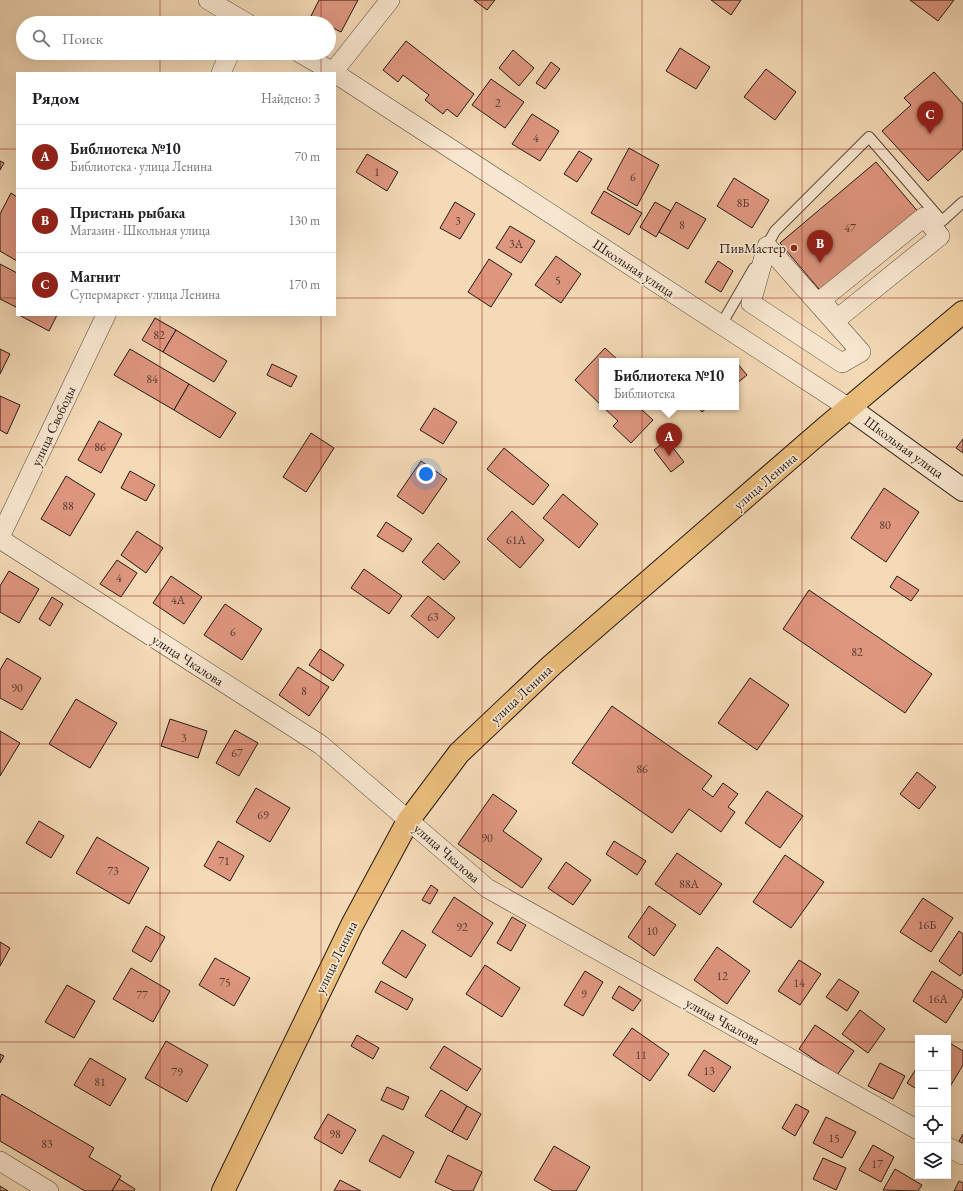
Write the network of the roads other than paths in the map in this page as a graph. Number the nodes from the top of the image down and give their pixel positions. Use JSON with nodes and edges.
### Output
{"nodes":[{"id":1,"x":208,"y":0,"type":"edge"},
{"id":2,"x":390,"y":0,"type":"edge"},
{"id":3,"x":234,"y":16,"type":"edge"},
{"id":4,"x":227,"y":60,"type":"edge"},
{"id":5,"x":312,"y":60,"type":"edge"},
{"id":6,"x":221,"y":72,"type":"edge"},
{"id":7,"x":333,"y":72,"type":"joint"},
{"id":8,"x":336,"y":74,"type":"edge"},
{"id":9,"x":963,"y":202,"type":"edge"},
{"id":10,"x":767,"y":246,"type":"junction"},
{"id":11,"x":963,"y":312,"type":"edge"},
{"id":12,"x":106,"y":316,"type":"edge"},
{"id":13,"x":837,"y":319,"type":"joint"},
{"id":14,"x":721,"y":325,"type":"junction"},
{"id":15,"x":849,"y":408,"type":"junction"},
{"id":16,"x":963,"y":490,"type":"edge"},
{"id":17,"x":0,"y":538,"type":"edge"},
{"id":18,"x":408,"y":821,"type":"junction"},
{"id":19,"x":915,"y":1128,"type":"edge"},
{"id":20,"x":951,"y":1149,"type":"edge"},
{"id":21,"x":963,"y":1155,"type":"edge"},
{"id":22,"x":0,"y":1161,"type":"edge"},
{"id":23,"x":49,"y":1191,"type":"edge"},
{"id":24,"x":222,"y":1191,"type":"edge"}],
"edges":[{"from":1,"to":3,"type":"street"},
{"from":2,"to":7,"type":"street"},
{"from":4,"to":6,"type":"street"},
{"from":5,"to":7,"type":"street","name":"Школьная улица"},
{"from":8,"to":14,"type":"street","name":"Школьная улица"},
{"from":9,"to":10,"type":"lane"},
{"from":10,"to":10,"type":"street"},
{"from":10,"to":14,"type":"lane"},
{"from":11,"to":15,"type":"highway","name":"улица Ленина"},
{"from":12,"to":17,"type":"street","name":"улица Свободы"},
{"from":13,"to":13,"type":"street"},
{"from":14,"to":15,"type":"street","name":"Школьная улица"},
{"from":15,"to":16,"type":"street","name":"Школьная улица"},
{"from":15,"to":18,"type":"highway","name":"улица Ленина"},
{"from":17,"to":18,"type":"street","name":"улица Чкалова"},
{"from":18,"to":19,"type":"street","name":"улица Чкалова"},
{"from":18,"to":24,"type":"highway","name":"улица Ленина"},
{"from":20,"to":21,"type":"street"},
{"from":22,"to":23,"type":"street"}]}
